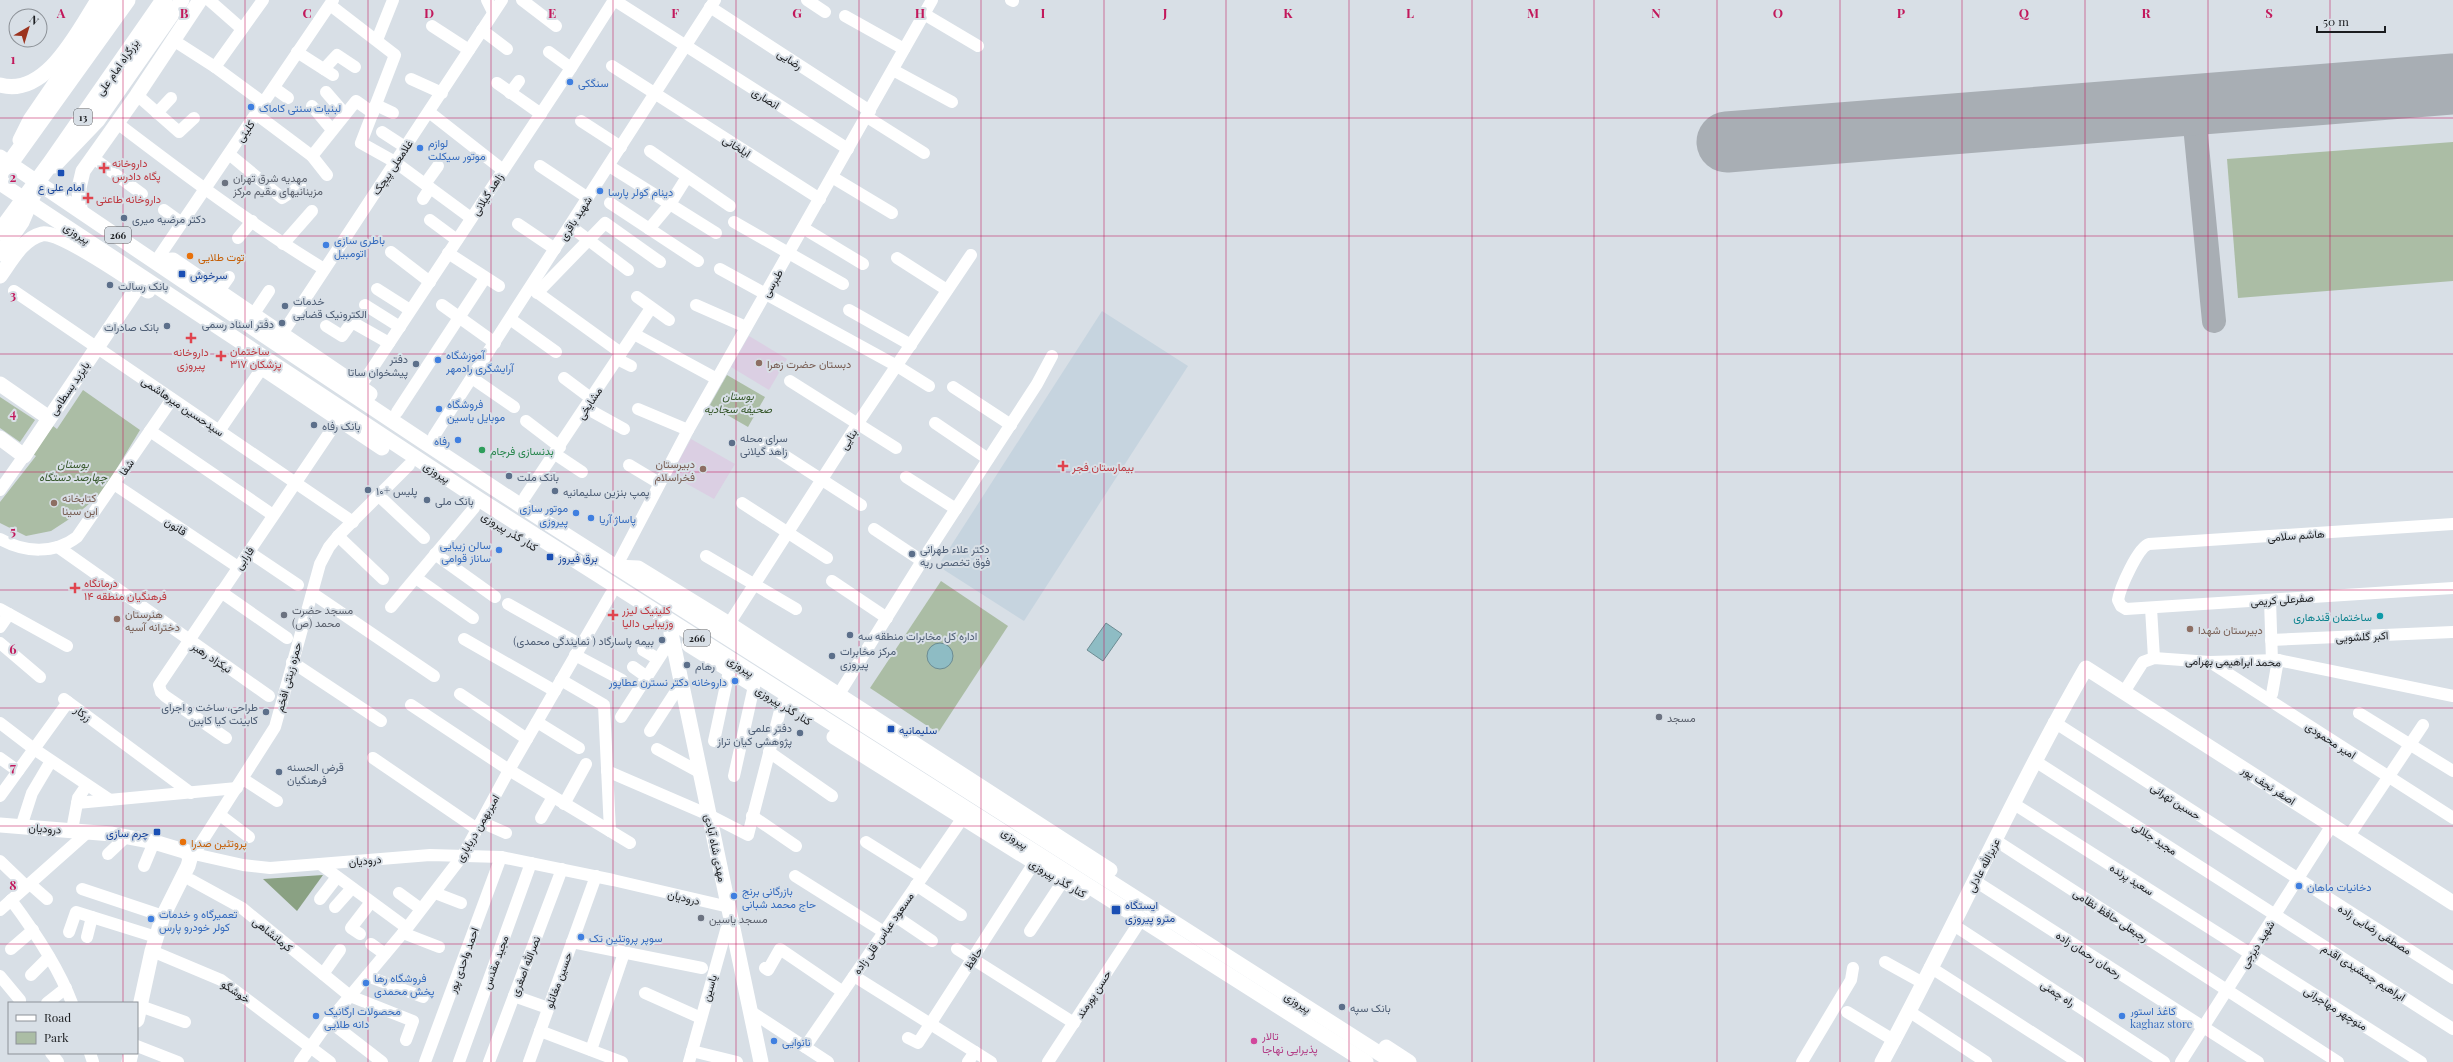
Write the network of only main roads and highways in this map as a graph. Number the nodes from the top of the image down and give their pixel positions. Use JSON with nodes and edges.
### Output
{"nodes":[{"id":1,"x":98,"y":0,"type":"edge"},
{"id":2,"x":112,"y":0,"type":"edge"},
{"id":3,"x":127,"y":0,"type":"edge"},
{"id":4,"x":164,"y":0,"type":"edge"},
{"id":5,"x":182,"y":0,"type":"edge"},
{"id":6,"x":200,"y":0,"type":"edge"},
{"id":7,"x":0,"y":85,"type":"edge"},
{"id":8,"x":3,"y":154,"type":"edge"},
{"id":9,"x":0,"y":177,"type":"edge"},
{"id":10,"x":39,"y":178,"type":"junction"},
{"id":11,"x":0,"y":183,"type":"edge"},
{"id":12,"x":57,"y":192,"type":"junction"},
{"id":13,"x":21,"y":196,"type":"junction"},
{"id":14,"x":80,"y":210,"type":"junction"},
{"id":15,"x":0,"y":232,"type":"edge"},
{"id":16,"x":0,"y":254,"type":"edge"},
{"id":17,"x":156,"y":261,"type":"junction"},
{"id":18,"x":0,"y":276,"type":"edge"},
{"id":19,"x":139,"y":285,"type":"junction"},
{"id":20,"x":190,"y":314,"type":"junction"},
{"id":21,"x":278,"y":339,"type":"junction"},
{"id":22,"x":0,"y":384,"type":"edge"},
{"id":23,"x":49,"y":418,"type":"junction"},
{"id":24,"x":0,"y":438,"type":"edge"},
{"id":25,"x":432,"y":441,"type":"junction"},
{"id":26,"x":616,"y":567,"type":"junction"},
{"id":27,"x":726,"y":630,"type":"junction"},
{"id":28,"x":672,"y":636,"type":"junction"},
{"id":29,"x":2086,"y":668,"type":"joint"},
{"id":30,"x":837,"y":703,"type":"junction"},
{"id":31,"x":828,"y":721,"type":"junction"},
{"id":32,"x":966,"y":814,"type":"junction"},
{"id":33,"x":0,"y":825,"type":"edge"},
{"id":34,"x":191,"y":853,"type":"joint"},
{"id":35,"x":1037,"y":859,"type":"junction"},
{"id":36,"x":2453,"y":902,"type":"edge"},
{"id":37,"x":1140,"y":922,"type":"junction"},
{"id":38,"x":1248,"y":970,"type":"junction"},
{"id":39,"x":1275,"y":977,"type":"junction"},
{"id":40,"x":138,"y":1013,"type":"edge"},
{"id":41,"x":1362,"y":1059,"type":"edge"},
{"id":42,"x":1885,"y":1061,"type":"edge"},
{"id":43,"x":761,"y":1062,"type":"edge"},
{"id":44,"x":1393,"y":1062,"type":"edge"},
{"id":45,"x":1409,"y":1062,"type":"edge"}],
"edges":[{"from":1,"to":7,"type":"main road"},
{"from":2,"to":8,"type":"main road"},
{"from":3,"to":8,"type":"highway"},
{"from":4,"to":10,"type":"highway","name":"بزرگراه امام علی","number":"13"},
{"from":5,"to":10,"type":"main road"},
{"from":6,"to":14,"type":"main road"},
{"from":8,"to":9,"type":"highway"},
{"from":8,"to":10,"type":"main road","name":"پیروزی","number":"266"},
{"from":8,"to":12,"type":"main road"},
{"from":10,"to":12,"type":"main road","name":"پیروزی","number":"266"},
{"from":10,"to":13,"type":"main road"},
{"from":10,"to":15,"type":"highway","name":"بزرگراه امام علی","number":"13"},
{"from":10,"to":16,"type":"main road"},
{"from":11,"to":13,"type":"main road","name":"پیروزی","number":"266"},
{"from":12,"to":14,"type":"main road","name":"پیروزی","number":"266"},
{"from":13,"to":20,"type":"main road","name":"پیروزی","number":"266"},
{"from":14,"to":17,"type":"main road","name":"پیروزی","number":"266"},
{"from":17,"to":21,"type":"main road","name":"پیروزی","number":"266"},
{"from":17,"to":21,"type":"main road","name":"پیروزی"},
{"from":18,"to":19,"type":"main road"},
{"from":19,"to":20,"type":"main road"},
{"from":19,"to":23,"type":"main road","name":"بایزید بسطامی"},
{"from":20,"to":28,"type":"main road","name":"کنار گذر پیروزی"},
{"from":20,"to":31,"type":"main road","name":"پیروزی","number":"266"},
{"from":21,"to":25,"type":"main road","name":"پیروزی","number":"266"},
{"from":22,"to":23,"type":"main road"},
{"from":23,"to":24,"type":"main road","name":"بایزید بسطامی"},
{"from":25,"to":26,"type":"main road","name":"پیروزی","number":"266"},
{"from":25,"to":26,"type":"main road","name":"پیروزی"},
{"from":26,"to":27,"type":"main road","name":"پیروزی","number":"266"},
{"from":26,"to":27,"type":"main road","name":"پیروزی"},
{"from":27,"to":30,"type":"main road","name":"پیروزی","number":"266"},
{"from":28,"to":32,"type":"main road","name":"کنار گذر پیروزی"},
{"from":28,"to":43,"type":"main road","name":"مهدی شاه آبادی"},
{"from":29,"to":36,"type":"main road","name":"اصغر نجف پور"},
{"from":29,"to":42,"type":"main road","name":"عزیزالله عادلی"},
{"from":30,"to":31,"type":"main road"},
{"from":30,"to":38,"type":"main road","name":"پیروزی","number":"266"},
{"from":30,"to":39,"type":"main road"},
{"from":31,"to":32,"type":"main road","name":"پیروزی","number":"266"},
{"from":32,"to":35,"type":"main road","name":"کنار گذر پیروزی"},
{"from":33,"to":34,"type":"main road","name":"درودیان"},
{"from":34,"to":40,"type":"main road","name":"حمزه زینتی افخم"},
{"from":35,"to":37,"type":"main road","name":"پیروزی"},
{"from":35,"to":37,"type":"main road","name":"کنار گذر پیروزی"},
{"from":37,"to":41,"type":"main road","name":"کنار گذر پیروزی"},
{"from":38,"to":39,"type":"main road"},
{"from":38,"to":41,"type":"main road","name":"پیروزی","number":"266"},
{"from":39,"to":45,"type":"main road"},
{"from":41,"to":44,"type":"main road","name":"پیروزی","number":"266"}]}
